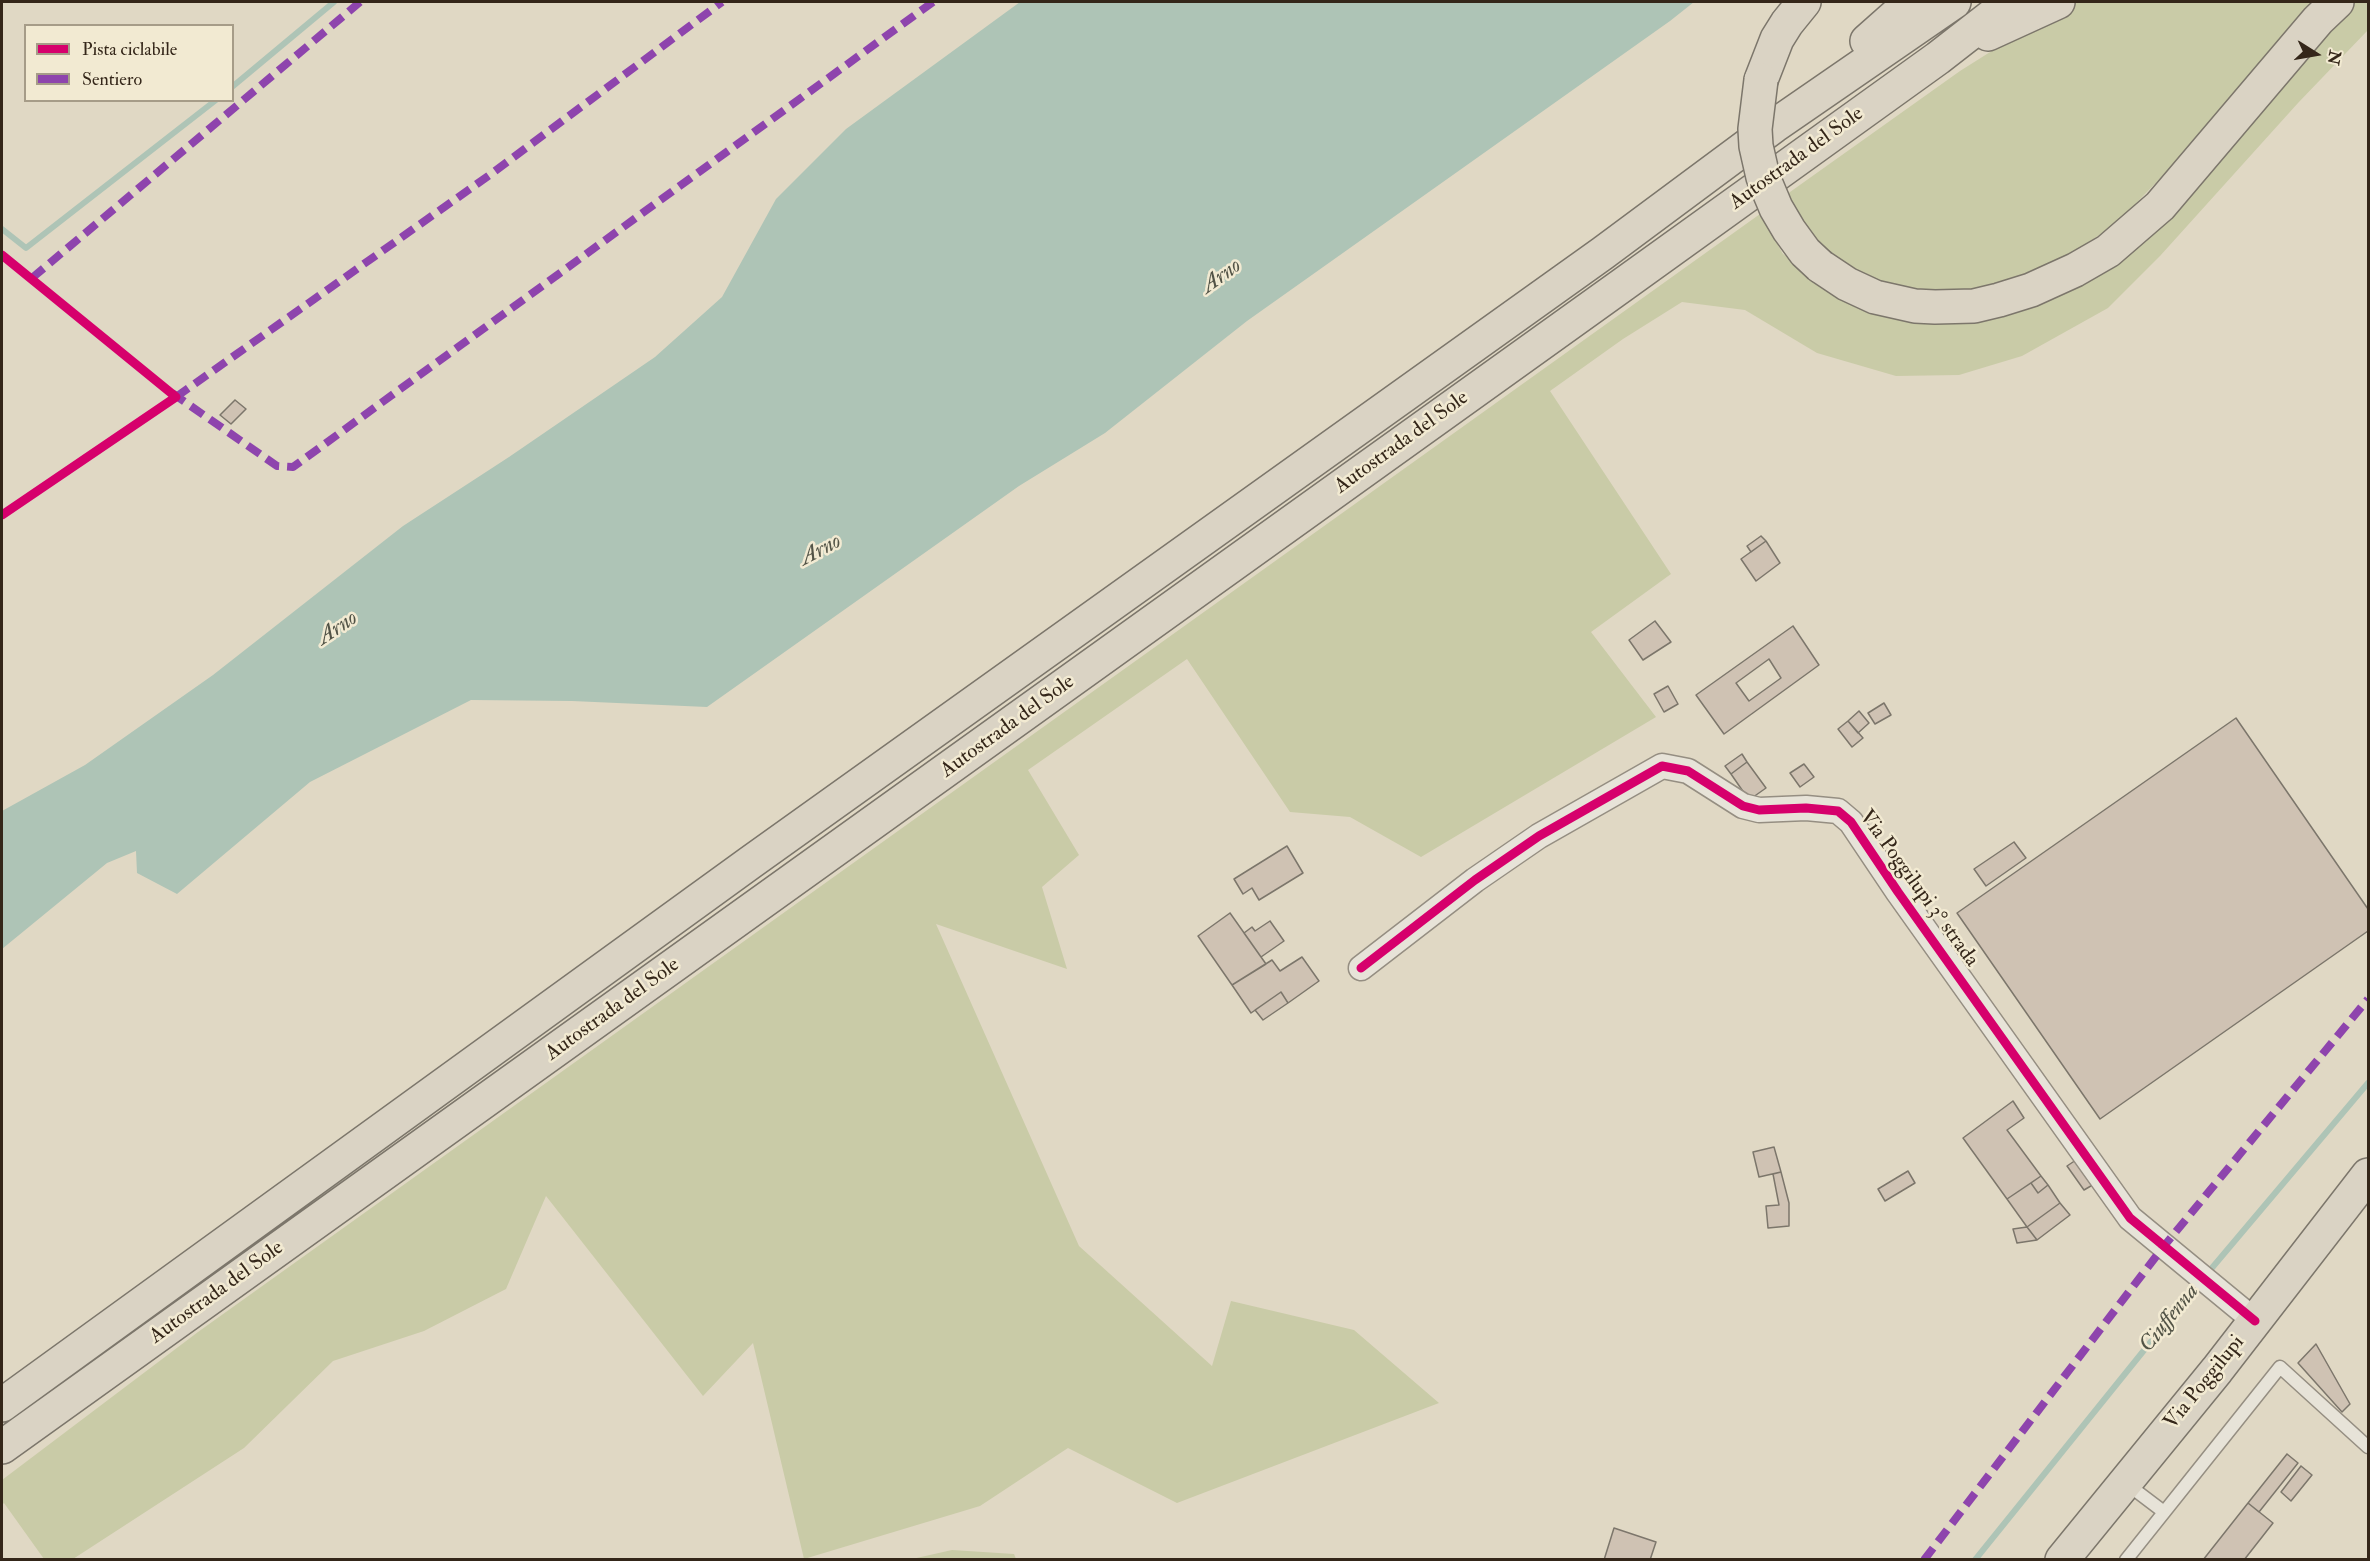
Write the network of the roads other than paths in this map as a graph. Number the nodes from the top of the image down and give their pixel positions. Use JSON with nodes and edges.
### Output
{"nodes":[{"id":1,"x":1804,"y":2,"type":"edge"},
{"id":2,"x":1911,"y":2,"type":"edge"},
{"id":3,"x":1954,"y":2,"type":"edge"},
{"id":4,"x":2010,"y":2,"type":"edge"},
{"id":5,"x":2058,"y":2,"type":"edge"},
{"id":6,"x":2337,"y":2,"type":"edge"},
{"id":7,"x":1938,"y":58,"type":"junction"},
{"id":8,"x":1774,"y":126,"type":"junction"},
{"id":9,"x":1361,"y":968,"type":"dead end"},
{"id":10,"x":2368,"y":1175,"type":"edge"},
{"id":11,"x":2247,"y":1313,"type":"junction"},
{"id":12,"x":2,"y":1405,"type":"edge"},
{"id":13,"x":2,"y":1447,"type":"edge"},
{"id":14,"x":2368,"y":1447,"type":"edge"},
{"id":15,"x":2125,"y":1482,"type":"junction"},
{"id":16,"x":2164,"y":1512,"type":"junction"},
{"id":17,"x":2062,"y":1560,"type":"edge"},
{"id":18,"x":2126,"y":1560,"type":"edge"}],
"edges":[{"from":1,"to":6,"type":"main road","bridge":true},
{"from":2,"to":8,"type":"main road"},
{"from":3,"to":8,"type":"main road","name":"Autostrada del Sole"},
{"from":4,"to":7,"type":"main road","name":"Autostrada del Sole"},
{"from":5,"to":7,"type":"main road"},
{"from":7,"to":13,"type":"main road","name":"Autostrada del Sole"},
{"from":8,"to":12,"type":"main road","name":"Autostrada del Sole"},
{"from":9,"to":11,"type":"street","name":"Via Poggilupi 3° strada"},
{"from":10,"to":11,"type":"main road","name":"Via Poggilupi"},
{"from":11,"to":15,"type":"main road","name":"Via Poggilupi"},
{"from":14,"to":16,"type":"lane"},
{"from":15,"to":16,"type":"lane"},
{"from":15,"to":17,"type":"main road","name":"Via Poggilupi"},
{"from":16,"to":18,"type":"lane"}]}
